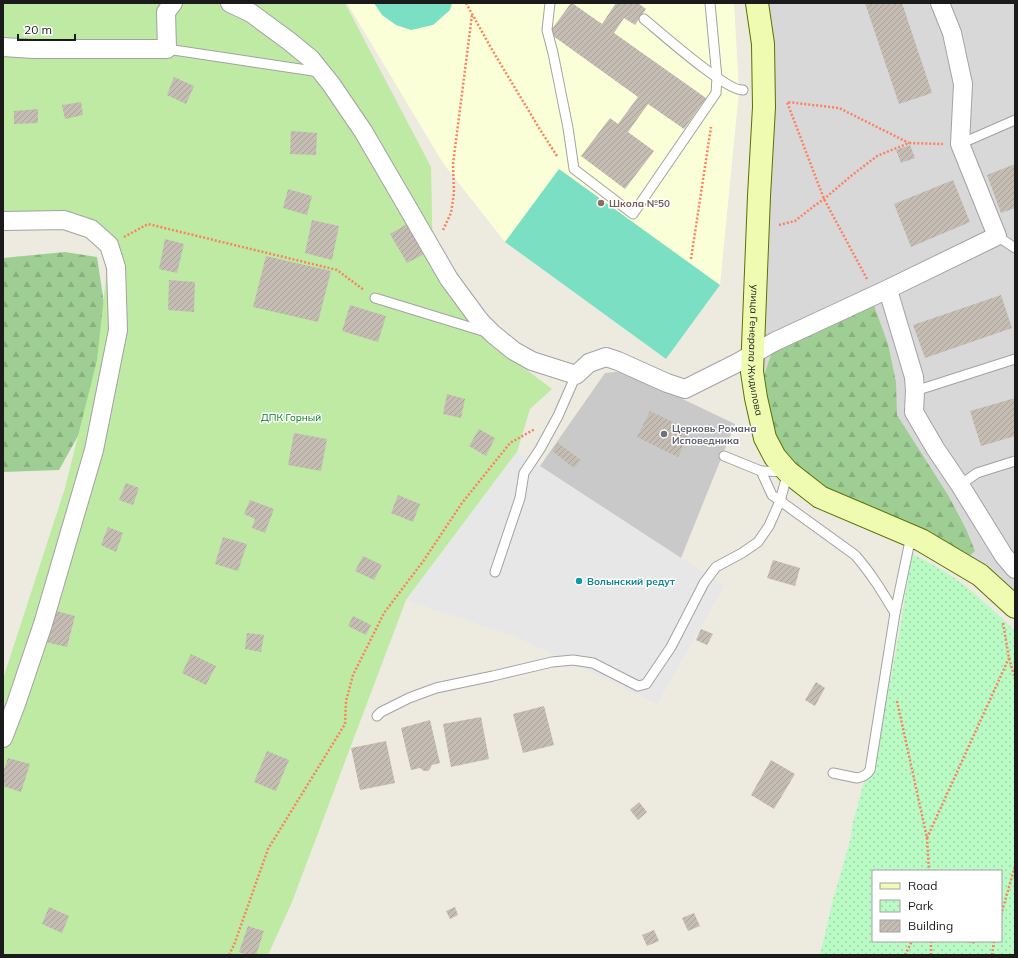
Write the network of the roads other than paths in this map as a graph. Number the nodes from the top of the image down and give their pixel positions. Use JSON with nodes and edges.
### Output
{"nodes":[{"id":1,"x":173,"y":3,"type":"edge"},
{"id":2,"x":230,"y":3,"type":"edge"},
{"id":3,"x":550,"y":3,"type":"edge"},
{"id":4,"x":710,"y":3,"type":"edge"},
{"id":5,"x":757,"y":3,"type":"edge"},
{"id":6,"x":940,"y":3,"type":"edge"},
{"id":7,"x":644,"y":19,"type":"dead end"},
{"id":8,"x":3,"y":47,"type":"edge"},
{"id":9,"x":167,"y":49,"type":"junction"},
{"id":10,"x":322,"y":73,"type":"junction"},
{"id":11,"x":717,"y":78,"type":"junction"},
{"id":12,"x":743,"y":90,"type":"dead end"},
{"id":13,"x":1015,"y":120,"type":"edge"},
{"id":14,"x":960,"y":144,"type":"junction"},
{"id":15,"x":3,"y":221,"type":"edge"},
{"id":16,"x":997,"y":236,"type":"junction"},
{"id":17,"x":1015,"y":248,"type":"edge"},
{"id":18,"x":882,"y":292,"type":"junction"},
{"id":19,"x":376,"y":298,"type":"road end"},
{"id":20,"x":493,"y":334,"type":"junction"},
{"id":21,"x":752,"y":355,"type":"junction"},
{"id":22,"x":1015,"y":359,"type":"edge"},
{"id":23,"x":576,"y":375,"type":"junction"},
{"id":24,"x":915,"y":391,"type":"junction"},
{"id":25,"x":724,"y":456,"type":"dead end"},
{"id":26,"x":1015,"y":461,"type":"edge"},
{"id":27,"x":762,"y":471,"type":"junction"},
{"id":28,"x":788,"y":472,"type":"junction"},
{"id":29,"x":960,"y":485,"type":"junction"},
{"id":30,"x":780,"y":501,"type":"junction"},
{"id":31,"x":911,"y":536,"type":"junction"},
{"id":32,"x":1015,"y":569,"type":"edge"},
{"id":33,"x":495,"y":572,"type":"dead end"},
{"id":34,"x":1013,"y":603,"type":"edge"},
{"id":35,"x":895,"y":613,"type":"junction"},
{"id":36,"x":377,"y":716,"type":"dead end"},
{"id":37,"x":3,"y":738,"type":"edge"},
{"id":38,"x":833,"y":773,"type":"dead end"}],
"edges":[{"from":1,"to":9,"type":"street"},
{"from":2,"to":10,"type":"street"},
{"from":3,"to":11,"type":"lane"},
{"from":4,"to":11,"type":"lane"},
{"from":5,"to":21,"type":"main road","name":"улица Генерала Жидилова"},
{"from":6,"to":14,"type":"street"},
{"from":7,"to":11,"type":"lane"},
{"from":8,"to":9,"type":"street"},
{"from":9,"to":10,"type":"lane"},
{"from":10,"to":20,"type":"street"},
{"from":11,"to":12,"type":"lane"},
{"from":13,"to":14,"type":"lane"},
{"from":14,"to":16,"type":"street"},
{"from":15,"to":37,"type":"street"},
{"from":16,"to":17,"type":"lane"},
{"from":16,"to":18,"type":"street"},
{"from":18,"to":21,"type":"street"},
{"from":18,"to":24,"type":"street"},
{"from":19,"to":20,"type":"lane"},
{"from":20,"to":23,"type":"street"},
{"from":21,"to":23,"type":"street"},
{"from":21,"to":28,"type":"main road","name":"улица Генерала Жидилова"},
{"from":22,"to":24,"type":"lane"},
{"from":23,"to":33,"type":"lane"},
{"from":24,"to":29,"type":"street"},
{"from":25,"to":27,"type":"lane"},
{"from":26,"to":29,"type":"lane"},
{"from":27,"to":28,"type":"lane"},
{"from":27,"to":30,"type":"lane"},
{"from":28,"to":30,"type":"lane"},
{"from":28,"to":31,"type":"main road","name":"улица Генерала Жидилова"},
{"from":29,"to":32,"type":"street"},
{"from":30,"to":35,"type":"lane"},
{"from":30,"to":36,"type":"lane"},
{"from":31,"to":34,"type":"main road","name":"улица Генерала Жидилова"},
{"from":31,"to":35,"type":"lane"},
{"from":35,"to":38,"type":"lane"}]}
